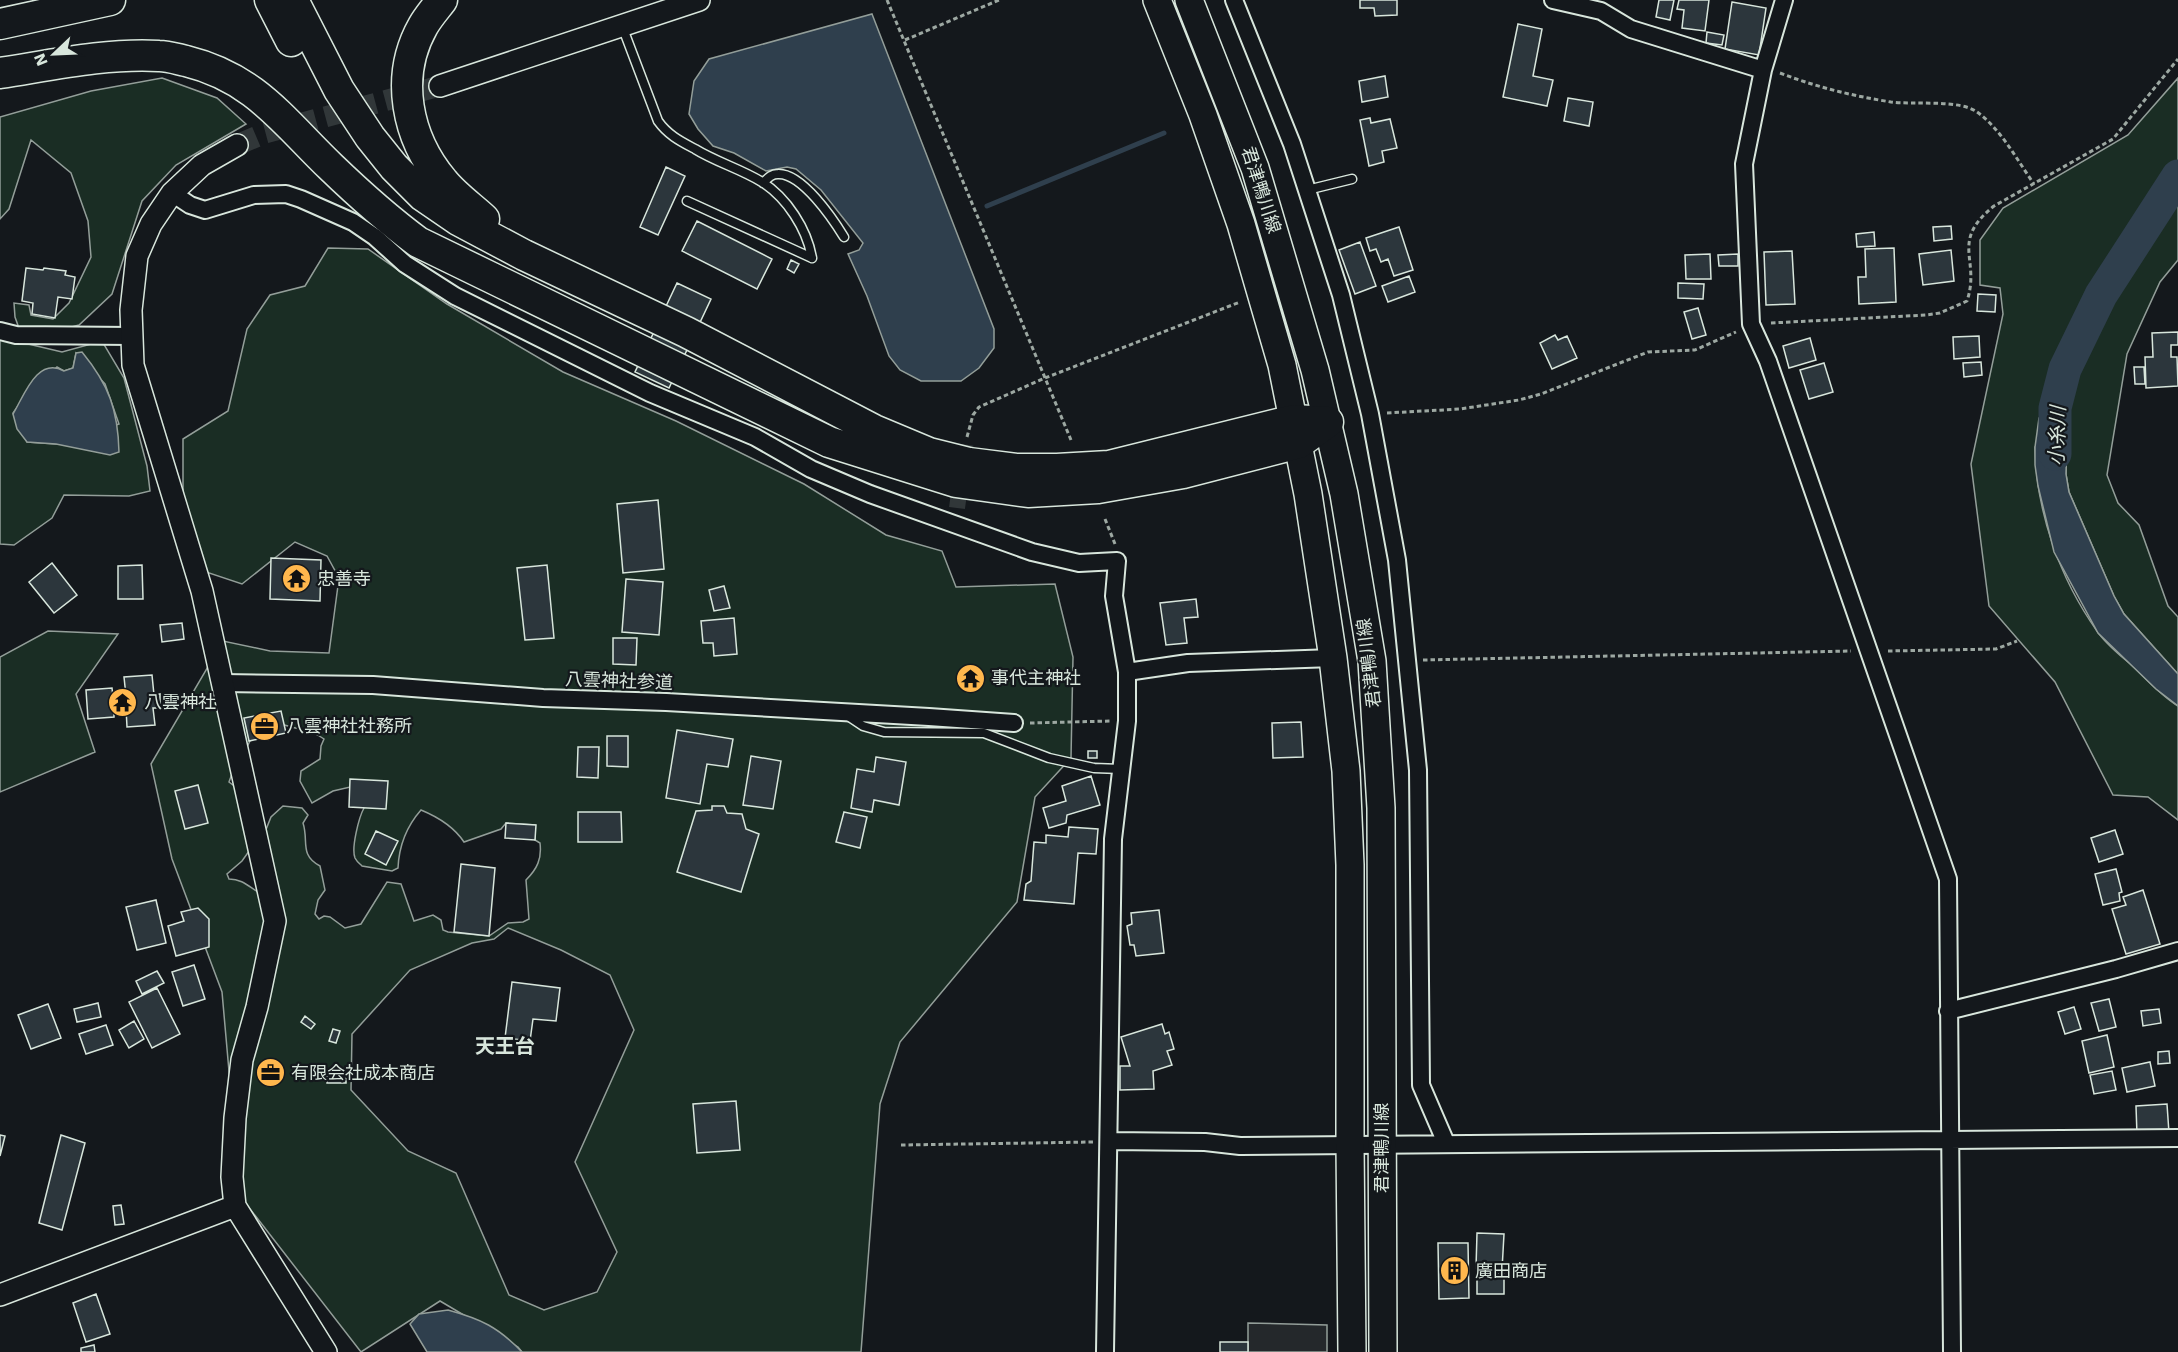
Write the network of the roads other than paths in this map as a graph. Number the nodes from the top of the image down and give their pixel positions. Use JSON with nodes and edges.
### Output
{"nodes":[{"id":1,"x":110,"y":0,"type":"edge"},
{"id":2,"x":270,"y":0,"type":"edge"},
{"id":3,"x":293,"y":0,"type":"edge"},
{"id":4,"x":442,"y":0,"type":"edge"},
{"id":5,"x":699,"y":0,"type":"edge"},
{"id":6,"x":1157,"y":0,"type":"edge"},
{"id":7,"x":1189,"y":0,"type":"edge"},
{"id":8,"x":1234,"y":0,"type":"edge"},
{"id":9,"x":1553,"y":0,"type":"edge"},
{"id":10,"x":1784,"y":0,"type":"edge"},
{"id":11,"x":0,"y":24,"type":"edge"},
{"id":12,"x":621,"y":25,"type":"junction"},
{"id":13,"x":1764,"y":69,"type":"junction"},
{"id":14,"x":0,"y":73,"type":"edge"},
{"id":15,"x":440,"y":86,"type":"tunnel mouth"},
{"id":16,"x":237,"y":145,"type":"tunnel mouth"},
{"id":17,"x":1352,"y":179,"type":"dead end"},
{"id":18,"x":763,"y":183,"type":"junction"},
{"id":19,"x":1307,"y":190,"type":"junction"},
{"id":20,"x":172,"y":194,"type":"junction"},
{"id":21,"x":687,"y":201,"type":"dead end"},
{"id":22,"x":844,"y":237,"type":"dead end"},
{"id":23,"x":524,"y":255,"type":"junction"},
{"id":24,"x":484,"y":276,"type":"junction"},
{"id":25,"x":0,"y":331,"type":"edge"},
{"id":26,"x":132,"y":336,"type":"junction"},
{"id":27,"x":1328,"y":422,"type":"junction"},
{"id":28,"x":1296,"y":431,"type":"junction"},
{"id":29,"x":1333,"y":658,"type":"junction"},
{"id":30,"x":1127,"y":672,"type":"junction"},
{"id":31,"x":223,"y":683,"type":"junction"},
{"id":32,"x":841,"y":712,"type":"junction"},
{"id":33,"x":1014,"y":723,"type":"road end"},
{"id":34,"x":1120,"y":769,"type":"junction"},
{"id":35,"x":2178,"y":951,"type":"edge"},
{"id":36,"x":1948,"y":1011,"type":"junction"},
{"id":37,"x":2178,"y":1138,"type":"edge"},
{"id":38,"x":1950,"y":1139,"type":"junction"},
{"id":39,"x":1109,"y":1142,"type":"junction"},
{"id":40,"x":1446,"y":1143,"type":"junction"},
{"id":41,"x":1350,"y":1144,"type":"junction"},
{"id":42,"x":1382,"y":1144,"type":"junction"},
{"id":43,"x":235,"y":1206,"type":"junction"},
{"id":44,"x":0,"y":1295,"type":"edge"},
{"id":45,"x":326,"y":1352,"type":"edge"},
{"id":46,"x":1105,"y":1352,"type":"edge"},
{"id":47,"x":1352,"y":1352,"type":"edge"},
{"id":48,"x":1383,"y":1352,"type":"edge"},
{"id":49,"x":1952,"y":1352,"type":"edge"}],
"edges":[{"from":1,"to":11,"type":"highway"},
{"from":2,"to":24,"type":"highway"},
{"from":3,"to":23,"type":"highway"},
{"from":4,"to":23,"type":"highway"},
{"from":5,"to":12,"type":"street"},
{"from":6,"to":28,"type":"main road","name":"君津鴨川線"},
{"from":7,"to":27,"type":"main road","name":"君津鴨川線"},
{"from":8,"to":19,"type":"street"},
{"from":9,"to":13,"type":"street"},
{"from":10,"to":13,"type":"street"},
{"from":12,"to":15,"type":"street"},
{"from":12,"to":18,"type":"lane"},
{"from":13,"to":36,"type":"street"},
{"from":14,"to":24,"type":"highway"},
{"from":16,"to":20,"type":"street"},
{"from":17,"to":19,"type":"lane"},
{"from":18,"to":21,"type":"lane"},
{"from":18,"to":22,"type":"lane"},
{"from":19,"to":40,"type":"street"},
{"from":20,"to":26,"type":"street"},
{"from":20,"to":30,"type":"street"},
{"from":23,"to":28,"type":"highway"},
{"from":24,"to":28,"type":"highway"},
{"from":25,"to":26,"type":"street"},
{"from":26,"to":31,"type":"street"},
{"from":27,"to":28,"type":"highway"},
{"from":27,"to":42,"type":"main road","name":"君津鴨川線"},
{"from":28,"to":29,"type":"main road","name":"君津鴨川線"},
{"from":29,"to":30,"type":"street"},
{"from":29,"to":41,"type":"main road","name":"君津鴨川線"},
{"from":30,"to":34,"type":"street"},
{"from":31,"to":32,"type":"street","name":"八雲神社参道"},
{"from":31,"to":43,"type":"street"},
{"from":32,"to":33,"type":"street","name":"八雲神社参道"},
{"from":32,"to":34,"type":"lane"},
{"from":34,"to":39,"type":"street"},
{"from":35,"to":36,"type":"street"},
{"from":36,"to":38,"type":"street"},
{"from":37,"to":38,"type":"street"},
{"from":38,"to":40,"type":"street"},
{"from":38,"to":49,"type":"street"},
{"from":39,"to":41,"type":"street"},
{"from":39,"to":46,"type":"street"},
{"from":40,"to":42,"type":"street"},
{"from":41,"to":42,"type":"street"},
{"from":41,"to":47,"type":"main road","name":"君津鴨川線"},
{"from":42,"to":48,"type":"main road","name":"君津鴨川線"},
{"from":43,"to":44,"type":"street"},
{"from":43,"to":45,"type":"street"}]}
